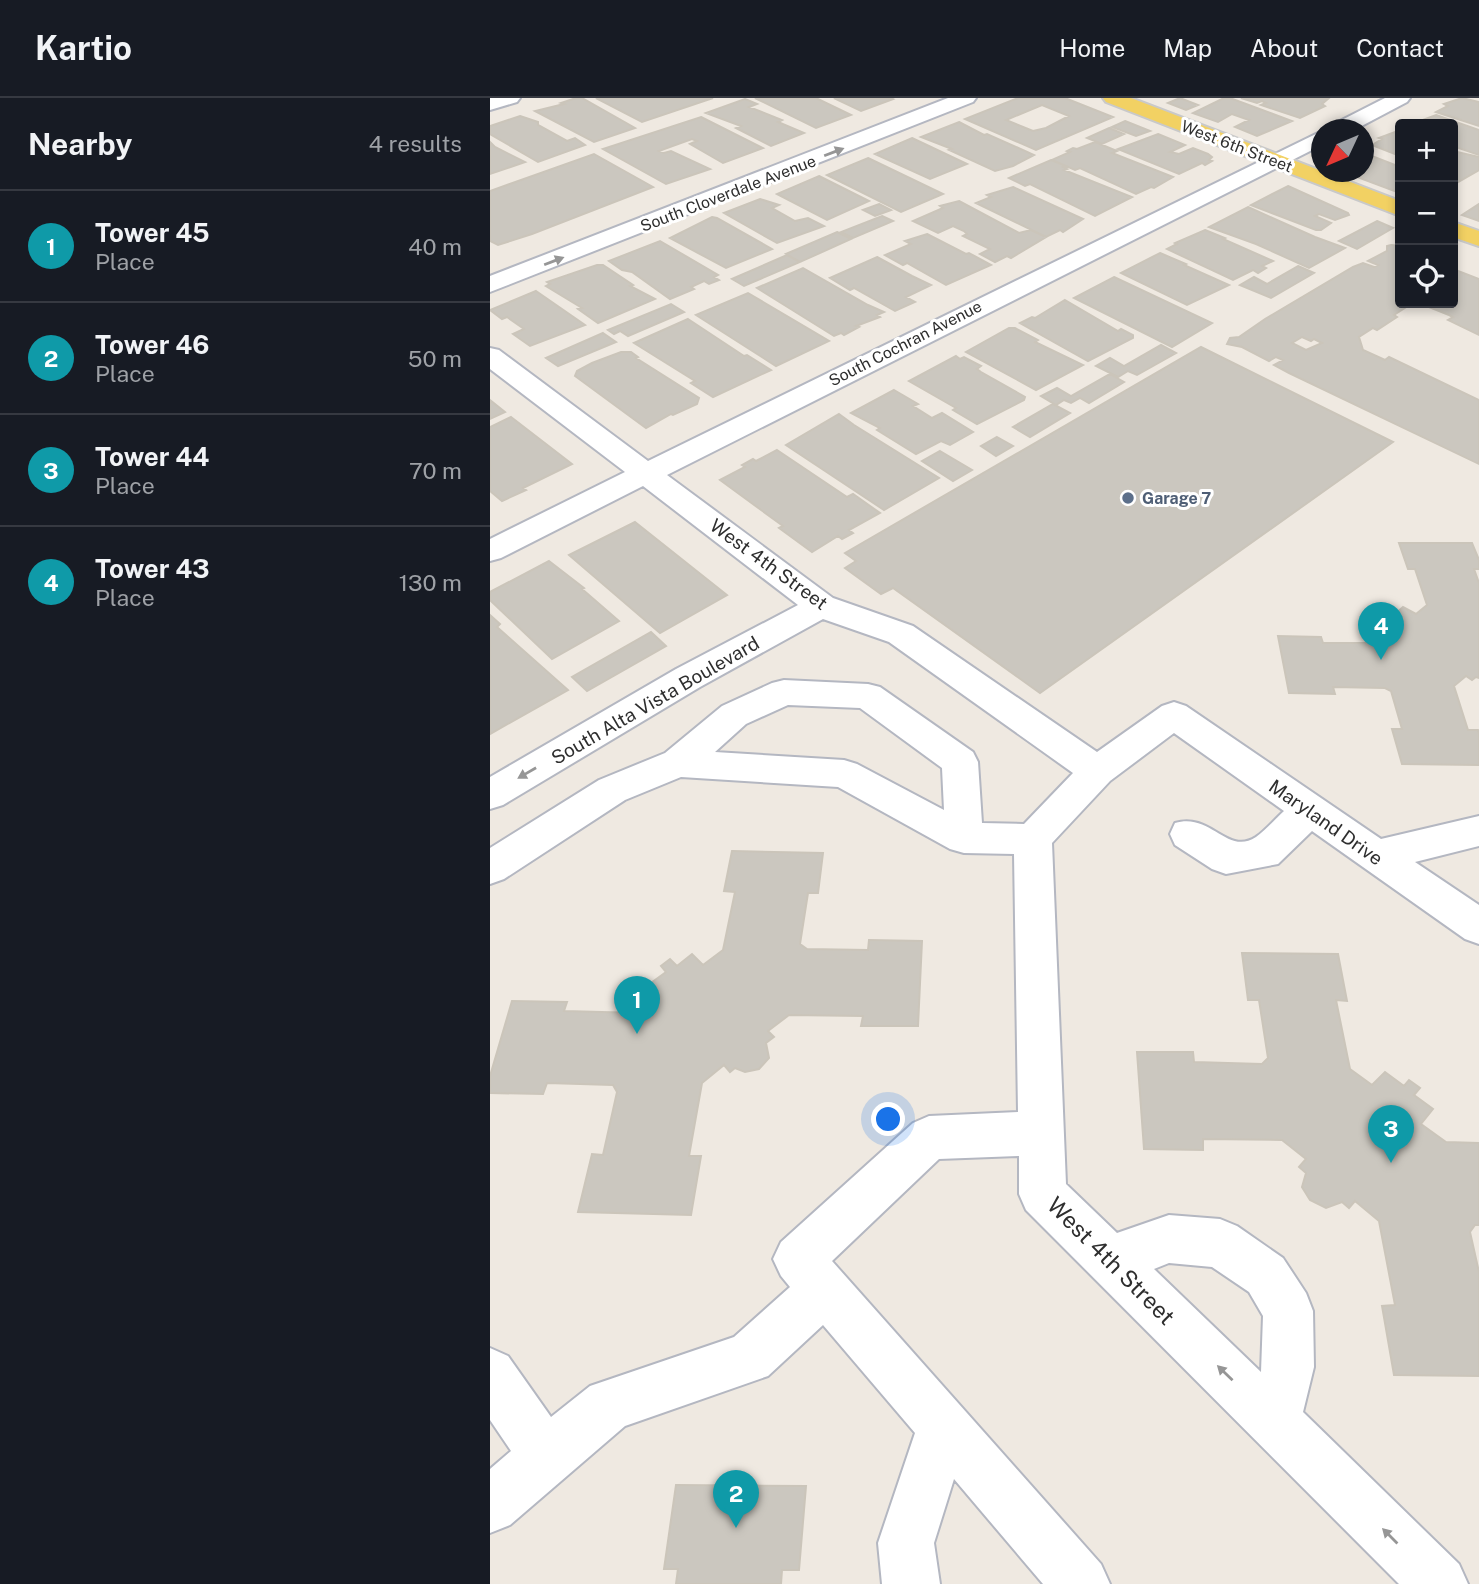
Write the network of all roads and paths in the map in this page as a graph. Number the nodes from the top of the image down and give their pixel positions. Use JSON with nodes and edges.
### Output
{"nodes":[{"id":1,"x":510,"y":98,"type":"edge"},
{"id":2,"x":966,"y":98,"type":"edge"},
{"id":3,"x":1114,"y":98,"type":"edge"},
{"id":4,"x":1400,"y":98,"type":"edge"},
{"id":5,"x":490,"y":104,"type":"edge"},
{"id":6,"x":1359,"y":119,"type":"edge"},
{"id":7,"x":1311,"y":142,"type":"edge"},
{"id":8,"x":1275,"y":160,"type":"junction"},
{"id":9,"x":1395,"y":207,"type":"edge"},
{"id":10,"x":1458,"y":231,"type":"edge"},
{"id":11,"x":1479,"y":239,"type":"edge"},
{"id":12,"x":490,"y":285,"type":"edge"},
{"id":13,"x":490,"y":356,"type":"edge"},
{"id":14,"x":647,"y":473,"type":"junction"},
{"id":15,"x":490,"y":551,"type":"edge"},
{"id":16,"x":821,"y":606,"type":"junction"},
{"id":17,"x":741,"y":651,"type":"junction"},
{"id":18,"x":784,"y":692,"type":"junction"},
{"id":19,"x":678,"y":762,"type":"junction"},
{"id":20,"x":1097,"y":771,"type":"junction"},
{"id":21,"x":490,"y":795,"type":"edge"},
{"id":22,"x":1309,"y":810,"type":"junction"},
{"id":23,"x":1479,"y":831,"type":"edge"},
{"id":24,"x":1189,"y":834,"type":"dead end"},
{"id":25,"x":964,"y":838,"type":"junction"},
{"id":26,"x":1033,"y":839,"type":"junction"},
{"id":27,"x":1374,"y":856,"type":"junction"},
{"id":28,"x":490,"y":868,"type":"edge"},
{"id":29,"x":1479,"y":927,"type":"edge"},
{"id":30,"x":1041,"y":1133,"type":"junction"},
{"id":31,"x":1110,"y":1260,"type":"junction"},
{"id":32,"x":824,"y":1290,"type":"junction"},
{"id":33,"x":490,"y":1374,"type":"edge"},
{"id":34,"x":1274,"y":1421,"type":"junction"},
{"id":35,"x":944,"y":1426,"type":"junction"},
{"id":36,"x":546,"y":1456,"type":"junction"},
{"id":37,"x":490,"y":1505,"type":"edge"},
{"id":38,"x":911,"y":1584,"type":"edge"},
{"id":39,"x":1081,"y":1584,"type":"edge"},
{"id":40,"x":1438,"y":1584,"type":"edge"}],
"edges":[{"from":1,"to":5,"type":"street"},
{"from":12,"to":2,"type":"street","name":"South Cloverdale Avenue","one_way":true},
{"from":3,"to":8,"type":"main road","name":"West 6th Street"},
{"from":4,"to":6,"type":"street"},
{"from":7,"to":8,"type":"street","name":"South Cochran Avenue"},
{"from":8,"to":9,"type":"main road","name":"West 6th Street"},
{"from":8,"to":14,"type":"street","name":"South Cochran Avenue"},
{"from":10,"to":11,"type":"main road"},
{"from":13,"to":14,"type":"street","name":"West 4th Street"},
{"from":14,"to":15,"type":"street","name":"South Cochran Avenue"},
{"from":14,"to":16,"type":"street","name":"West 4th Street"},
{"from":16,"to":17,"type":"street","name":"South Alta Vista Boulevard"},
{"from":16,"to":20,"type":"street","name":"West 4th Street"},
{"from":17,"to":18,"type":"street"},
{"from":17,"to":21,"type":"street","name":"South Alta Vista Boulevard","one_way":true},
{"from":18,"to":19,"type":"street"},
{"from":18,"to":25,"type":"street"},
{"from":19,"to":25,"type":"street"},
{"from":19,"to":28,"type":"street"},
{"from":20,"to":22,"type":"street","name":"Maryland Drive"},
{"from":20,"to":26,"type":"street"},
{"from":22,"to":24,"type":"street"},
{"from":22,"to":27,"type":"street","name":"Maryland Drive"},
{"from":23,"to":27,"type":"street"},
{"from":25,"to":26,"type":"street"},
{"from":26,"to":30,"type":"street","name":"West 4th Street"},
{"from":27,"to":29,"type":"street","name":"Maryland Drive"},
{"from":30,"to":31,"type":"street","name":"West 4th Street"},
{"from":30,"to":32,"type":"street"},
{"from":34,"to":31,"type":"street","name":"West 4th Street","one_way":true},
{"from":31,"to":34,"type":"street"},
{"from":32,"to":35,"type":"street"},
{"from":32,"to":36,"type":"street"},
{"from":33,"to":36,"type":"street"},
{"from":40,"to":34,"type":"street","name":"West 4th Street","one_way":true},
{"from":35,"to":38,"type":"street"},
{"from":35,"to":39,"type":"street"},
{"from":36,"to":37,"type":"street"}]}
